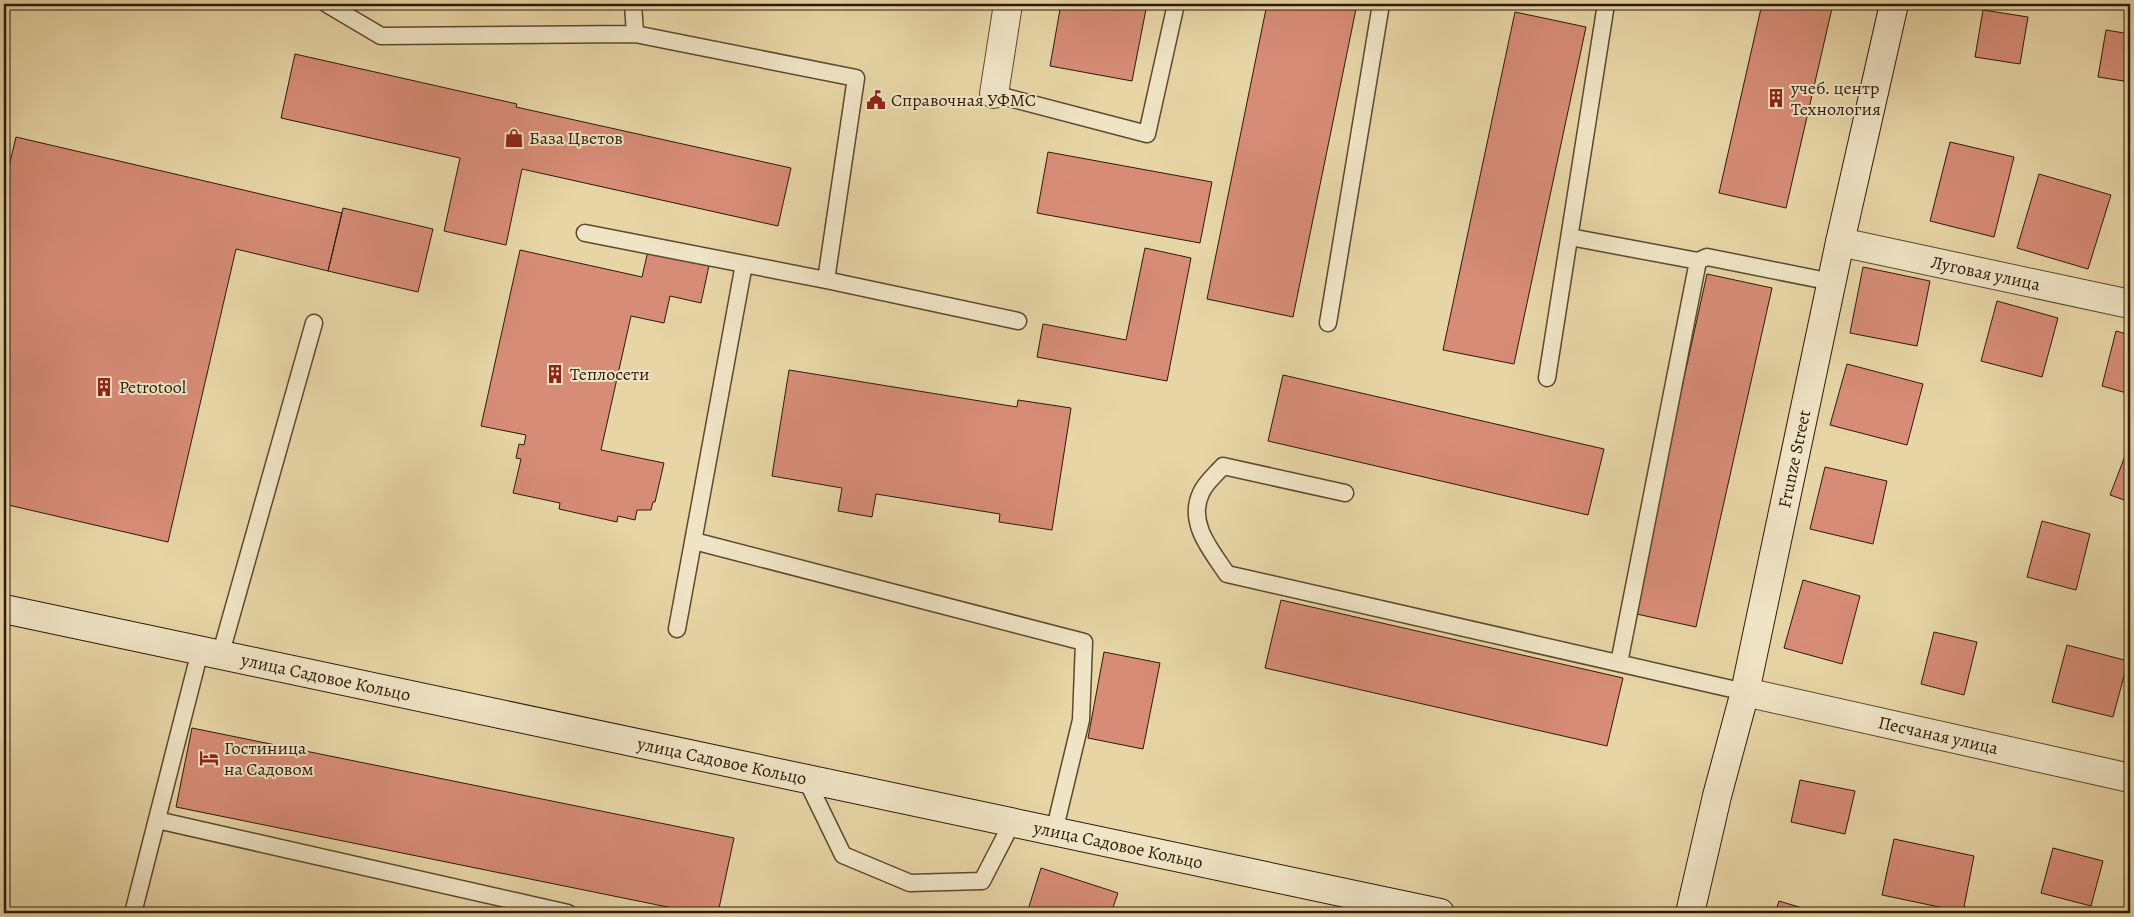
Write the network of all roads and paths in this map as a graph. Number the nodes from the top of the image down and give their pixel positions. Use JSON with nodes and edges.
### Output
{"nodes":[{"id":1,"x":327,"y":4,"type":"edge"},
{"id":2,"x":633,"y":4,"type":"edge"},
{"id":3,"x":1008,"y":4,"type":"edge"},
{"id":4,"x":1176,"y":4,"type":"edge"},
{"id":5,"x":1382,"y":4,"type":"edge"},
{"id":6,"x":1606,"y":4,"type":"edge"},
{"id":7,"x":1894,"y":4,"type":"edge"},
{"id":8,"x":635,"y":34,"type":"junction"},
{"id":9,"x":994,"y":94,"type":"joint"},
{"id":10,"x":585,"y":233,"type":"dead end"},
{"id":11,"x":1570,"y":237,"type":"junction"},
{"id":12,"x":1840,"y":242,"type":"junction"},
{"id":13,"x":1698,"y":261,"type":"junction"},
{"id":14,"x":744,"y":264,"type":"junction"},
{"id":15,"x":826,"y":280,"type":"junction"},
{"id":16,"x":1832,"y":282,"type":"junction"},
{"id":17,"x":2130,"y":304,"type":"edge"},
{"id":18,"x":1018,"y":321,"type":"dead end"},
{"id":19,"x":314,"y":323,"type":"dead end"},
{"id":20,"x":1328,"y":323,"type":"dead end"},
{"id":21,"x":1547,"y":378,"type":"dead end"},
{"id":22,"x":1345,"y":494,"type":"dead end"},
{"id":23,"x":694,"y":541,"type":"junction"},
{"id":24,"x":4,"y":609,"type":"edge"},
{"id":25,"x":677,"y":629,"type":"dead end"},
{"id":26,"x":210,"y":653,"type":"junction"},
{"id":27,"x":1619,"y":663,"type":"junction"},
{"id":28,"x":1746,"y":692,"type":"junction"},
{"id":29,"x":2130,"y":778,"type":"edge"},
{"id":30,"x":806,"y":779,"type":"junction"},
{"id":31,"x":157,"y":820,"type":"junction"},
{"id":32,"x":1012,"y":823,"type":"junction"},
{"id":33,"x":1054,"y":832,"type":"junction"},
{"id":34,"x":133,"y":913,"type":"edge"},
{"id":35,"x":568,"y":913,"type":"edge"},
{"id":36,"x":1440,"y":913,"type":"edge"},
{"id":37,"x":1690,"y":913,"type":"edge"}],
"edges":[{"from":1,"to":8,"type":"lane"},
{"from":2,"to":8,"type":"lane"},
{"from":3,"to":9,"type":"main road"},
{"from":4,"to":9,"type":"lane"},
{"from":5,"to":20,"type":"lane"},
{"from":6,"to":11,"type":"lane"},
{"from":7,"to":12,"type":"main road","name":"Frunze Street"},
{"from":8,"to":15,"type":"lane"},
{"from":10,"to":14,"type":"lane"},
{"from":11,"to":13,"type":"lane"},
{"from":11,"to":21,"type":"lane"},
{"from":12,"to":16,"type":"main road","name":"Frunze Street"},
{"from":12,"to":17,"type":"main road","name":"Луговая улица"},
{"from":13,"to":16,"type":"lane"},
{"from":13,"to":27,"type":"lane"},
{"from":14,"to":15,"type":"lane"},
{"from":14,"to":23,"type":"lane"},
{"from":15,"to":18,"type":"lane"},
{"from":16,"to":28,"type":"main road","name":"Frunze Street"},
{"from":19,"to":26,"type":"lane"},
{"from":22,"to":27,"type":"lane"},
{"from":23,"to":25,"type":"lane"},
{"from":23,"to":33,"type":"lane"},
{"from":24,"to":26,"type":"main road","name":"улица Садовое Кольцо"},
{"from":26,"to":30,"type":"main road","name":"улица Садовое Кольцо"},
{"from":26,"to":31,"type":"lane"},
{"from":27,"to":28,"type":"lane"},
{"from":28,"to":29,"type":"main road","name":"Песчаная улица"},
{"from":28,"to":37,"type":"main road","name":"Frunze Street"},
{"from":30,"to":32,"type":"main road","name":"улица Садовое Кольцо"},
{"from":30,"to":32,"type":"lane"},
{"from":31,"to":34,"type":"lane"},
{"from":31,"to":35,"type":"lane"},
{"from":32,"to":33,"type":"main road","name":"улица Садовое Кольцо"},
{"from":33,"to":36,"type":"main road","name":"улица Садовое Кольцо"}]}
